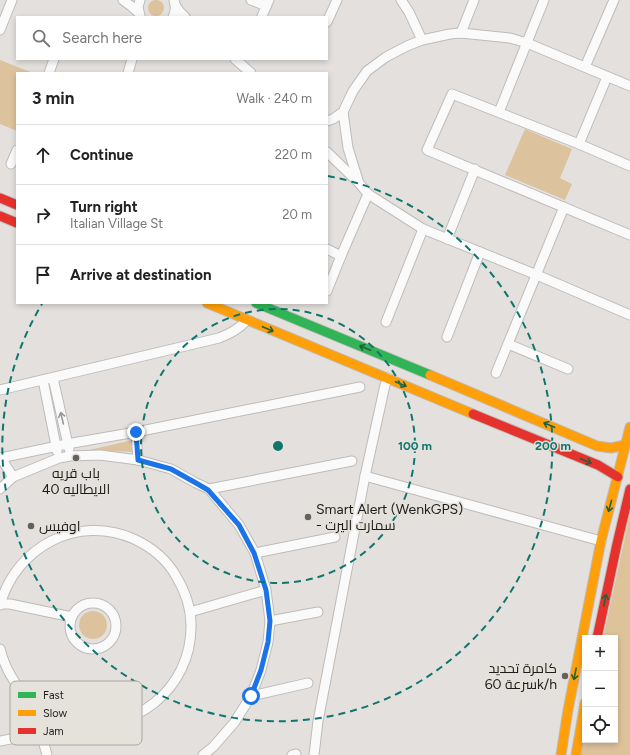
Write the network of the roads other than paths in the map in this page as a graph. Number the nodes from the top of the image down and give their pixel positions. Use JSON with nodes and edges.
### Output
{"nodes":[{"id":1,"x":12,"y":0,"type":"edge"},
{"id":2,"x":123,"y":0,"type":"edge"},
{"id":3,"x":140,"y":0,"type":"edge"},
{"id":4,"x":251,"y":0,"type":"edge"},
{"id":5,"x":337,"y":0,"type":"edge"},
{"id":6,"x":474,"y":0,"type":"edge"},
{"id":7,"x":544,"y":0,"type":"edge"},
{"id":8,"x":614,"y":0,"type":"edge"},
{"id":9,"x":402,"y":1,"type":"edge"},
{"id":10,"x":175,"y":3,"type":"edge"},
{"id":11,"x":267,"y":3,"type":"edge"},
{"id":12,"x":139,"y":16,"type":"edge"},
{"id":13,"x":174,"y":16,"type":"edge"},
{"id":14,"x":184,"y":16,"type":"edge"},
{"id":15,"x":262,"y":16,"type":"edge"},
{"id":16,"x":328,"y":20,"type":"edge"},
{"id":17,"x":0,"y":30,"type":"edge"},
{"id":18,"x":460,"y":33,"type":"junction"},
{"id":19,"x":422,"y":40,"type":"junction"},
{"id":20,"x":527,"y":43,"type":"junction"},
{"id":21,"x":54,"y":60,"type":"edge"},
{"id":22,"x":132,"y":60,"type":"edge"},
{"id":23,"x":135,"y":60,"type":"edge"},
{"id":24,"x":236,"y":60,"type":"edge"},
{"id":25,"x":584,"y":67,"type":"junction"},
{"id":26,"x":128,"y":71,"type":"edge"},
{"id":27,"x":49,"y":72,"type":"edge"},
{"id":28,"x":250,"y":72,"type":"edge"},
{"id":29,"x":607,"y":77,"type":"junction"},
{"id":30,"x":630,"y":86,"type":"edge"},
{"id":31,"x":343,"y":112,"type":"junction"},
{"id":32,"x":499,"y":112,"type":"junction"},
{"id":33,"x":328,"y":121,"type":"edge"},
{"id":34,"x":579,"y":144,"type":"junction"},
{"id":35,"x":16,"y":152,"type":"edge"},
{"id":36,"x":328,"y":153,"type":"edge"},
{"id":37,"x":11,"y":164,"type":"dead end"},
{"id":38,"x":630,"y":166,"type":"edge"},
{"id":39,"x":475,"y":169,"type":"junction"},
{"id":40,"x":359,"y":183,"type":"junction"},
{"id":41,"x":368,"y":194,"type":"junction"},
{"id":42,"x":0,"y":198,"type":"edge"},
{"id":43,"x":16,"y":205,"type":"edge"},
{"id":44,"x":564,"y":207,"type":"junction"},
{"id":45,"x":0,"y":216,"type":"edge"},
{"id":46,"x":16,"y":223,"type":"edge"},
{"id":47,"x":423,"y":229,"type":"junction"},
{"id":48,"x":630,"y":234,"type":"edge"},
{"id":49,"x":447,"y":239,"type":"junction"},
{"id":50,"x":328,"y":250,"type":"edge"},
{"id":51,"x":480,"y":252,"type":"junction"},
{"id":52,"x":341,"y":256,"type":"junction"},
{"id":53,"x":537,"y":275,"type":"junction"},
{"id":54,"x":328,"y":288,"type":"edge"},
{"id":55,"x":209,"y":304,"type":"edge"},
{"id":56,"x":258,"y":304,"type":"edge"},
{"id":57,"x":630,"y":315,"type":"edge"},
{"id":58,"x":247,"y":320,"type":"junction"},
{"id":59,"x":386,"y":322,"type":"dead end"},
{"id":60,"x":446,"y":337,"type":"dead end"},
{"id":61,"x":508,"y":344,"type":"junction"},
{"id":62,"x":568,"y":369,"type":"dead end"},
{"id":63,"x":496,"y":373,"type":"dead end"},
{"id":64,"x":53,"y":378,"type":"junction"},
{"id":65,"x":388,"y":378,"type":"junction"},
{"id":66,"x":43,"y":380,"type":"junction"},
{"id":67,"x":360,"y":386,"type":"dead end"},
{"id":68,"x":0,"y":390,"type":"edge"},
{"id":69,"x":493,"y":412,"type":"junction"},
{"id":70,"x":630,"y":427,"type":"edge"},
{"id":71,"x":136,"y":432,"type":"junction"},
{"id":72,"x":68,"y":444,"type":"junction"},
{"id":73,"x":625,"y":445,"type":"junction"},
{"id":74,"x":56,"y":446,"type":"junction"},
{"id":75,"x":70,"y":456,"type":"junction"},
{"id":76,"x":1,"y":458,"type":"edge"},
{"id":77,"x":59,"y":458,"type":"junction"},
{"id":78,"x":138,"y":460,"type":"junction"},
{"id":79,"x":352,"y":460,"type":"dead end"},
{"id":80,"x":365,"y":476,"type":"junction"},
{"id":81,"x":618,"y":476,"type":"junction"},
{"id":82,"x":13,"y":477,"type":"junction"},
{"id":83,"x":0,"y":489,"type":"edge"},
{"id":84,"x":630,"y":489,"type":"edge"},
{"id":85,"x":208,"y":490,"type":"junction"},
{"id":86,"x":335,"y":537,"type":"dead end"},
{"id":87,"x":601,"y":541,"type":"junction"},
{"id":88,"x":254,"y":553,"type":"junction"},
{"id":89,"x":266,"y":590,"type":"junction"},
{"id":90,"x":0,"y":604,"type":"edge"},
{"id":91,"x":190,"y":612,"type":"junction"},
{"id":92,"x":318,"y":612,"type":"dead end"},
{"id":93,"x":72,"y":617,"type":"junction"},
{"id":94,"x":270,"y":621,"type":"junction"},
{"id":95,"x":598,"y":635,"type":"edge"},
{"id":96,"x":0,"y":649,"type":"edge"},
{"id":97,"x":13,"y":681,"type":"edge"},
{"id":98,"x":308,"y":683,"type":"dead end"},
{"id":99,"x":251,"y":696,"type":"junction"},
{"id":100,"x":584,"y":707,"type":"edge"},
{"id":101,"x":142,"y":711,"type":"edge"},
{"id":102,"x":10,"y":739,"type":"edge"},
{"id":103,"x":0,"y":741,"type":"edge"},
{"id":104,"x":44,"y":745,"type":"edge"},
{"id":105,"x":47,"y":755,"type":"edge"},
{"id":106,"x":203,"y":755,"type":"edge"},
{"id":107,"x":314,"y":755,"type":"edge"},
{"id":108,"x":561,"y":755,"type":"edge"},
{"id":109,"x":576,"y":755,"type":"edge"}],
"edges":[{"from":1,"to":17,"type":"street"},
{"from":2,"to":12,"type":"street"},
{"from":3,"to":12,"type":"street"},
{"from":4,"to":11,"type":"street"},
{"from":5,"to":16,"type":"street"},
{"from":6,"to":18,"type":"street"},
{"from":7,"to":20,"type":"street"},
{"from":8,"to":25,"type":"street"},
{"from":9,"to":19,"type":"street"},
{"from":10,"to":13,"type":"street"},
{"from":10,"to":14,"type":"street"},
{"from":11,"to":15,"type":"street"},
{"from":18,"to":19,"type":"street"},
{"from":18,"to":20,"type":"street"},
{"from":19,"to":31,"type":"street"},
{"from":20,"to":25,"type":"street"},
{"from":20,"to":32,"type":"street"},
{"from":21,"to":27,"type":"street"},
{"from":22,"to":26,"type":"street"},
{"from":23,"to":26,"type":"street"},
{"from":24,"to":28,"type":"street"},
{"from":25,"to":29,"type":"street"},
{"from":29,"to":30,"type":"street"},
{"from":29,"to":34,"type":"street"},
{"from":31,"to":33,"type":"street"},
{"from":31,"to":40,"type":"street"},
{"from":32,"to":34,"type":"street"},
{"from":32,"to":39,"type":"street"},
{"from":34,"to":38,"type":"street"},
{"from":35,"to":37,"type":"street"},
{"from":36,"to":40,"type":"street"},
{"from":39,"to":44,"type":"street"},
{"from":39,"to":49,"type":"street"},
{"from":40,"to":41,"type":"street"},
{"from":41,"to":47,"type":"street"},
{"from":41,"to":52,"type":"street"},
{"from":42,"to":43,"type":"street"},
{"from":44,"to":48,"type":"street"},
{"from":44,"to":53,"type":"street"},
{"from":45,"to":46,"type":"street"},
{"from":47,"to":49,"type":"street"},
{"from":47,"to":59,"type":"street"},
{"from":49,"to":51,"type":"street"},
{"from":50,"to":52,"type":"street"},
{"from":51,"to":53,"type":"street"},
{"from":51,"to":60,"type":"street"},
{"from":52,"to":54,"type":"street"},
{"from":53,"to":57,"type":"street"},
{"from":53,"to":61,"type":"street"},
{"from":55,"to":58,"type":"street"},
{"from":69,"to":56,"type":"street","one_way":true},
{"from":58,"to":64,"type":"street"},
{"from":58,"to":65,"type":"street","one_way":true},
{"from":61,"to":62,"type":"street"},
{"from":61,"to":63,"type":"street"},
{"from":64,"to":66,"type":"street"},
{"from":72,"to":64,"type":"street","one_way":true},
{"from":65,"to":69,"type":"street","one_way":true},
{"from":65,"to":80,"type":"street"},
{"from":66,"to":68,"type":"street"},
{"from":66,"to":74,"type":"street"},
{"from":67,"to":71,"type":"street"},
{"from":73,"to":69,"type":"street","one_way":true},
{"from":69,"to":81,"type":"street","one_way":true},
{"from":70,"to":73,"type":"street"},
{"from":71,"to":72,"type":"street"},
{"from":71,"to":78,"type":"street"},
{"from":72,"to":74,"type":"street"},
{"from":72,"to":75,"type":"street"},
{"from":73,"to":81,"type":"street"},
{"from":74,"to":76,"type":"street"},
{"from":74,"to":77,"type":"street"},
{"from":75,"to":77,"type":"street"},
{"from":75,"to":78,"type":"street"},
{"from":76,"to":82,"type":"street"},
{"from":77,"to":82,"type":"street"},
{"from":78,"to":85,"type":"street"},
{"from":79,"to":85,"type":"street"},
{"from":80,"to":87,"type":"street"},
{"from":80,"to":107,"type":"street"},
{"from":81,"to":87,"type":"street","one_way":true},
{"from":82,"to":83,"type":"street"},
{"from":95,"to":84,"type":"street","one_way":true},
{"from":85,"to":88,"type":"street"},
{"from":86,"to":88,"type":"street"},
{"from":87,"to":108,"type":"street","one_way":true},
{"from":88,"to":89,"type":"street"},
{"from":89,"to":91,"type":"street"},
{"from":89,"to":94,"type":"street"},
{"from":90,"to":91,"type":"street"},
{"from":90,"to":93,"type":"street"},
{"from":91,"to":101,"type":"street"},
{"from":92,"to":94,"type":"street"},
{"from":93,"to":93,"type":"street"},
{"from":94,"to":99,"type":"street"},
{"from":96,"to":97,"type":"street"},
{"from":98,"to":99,"type":"street"},
{"from":99,"to":106,"type":"street"},
{"from":100,"to":109,"type":"street"},
{"from":102,"to":103,"type":"street"},
{"from":104,"to":105,"type":"street"}]}
